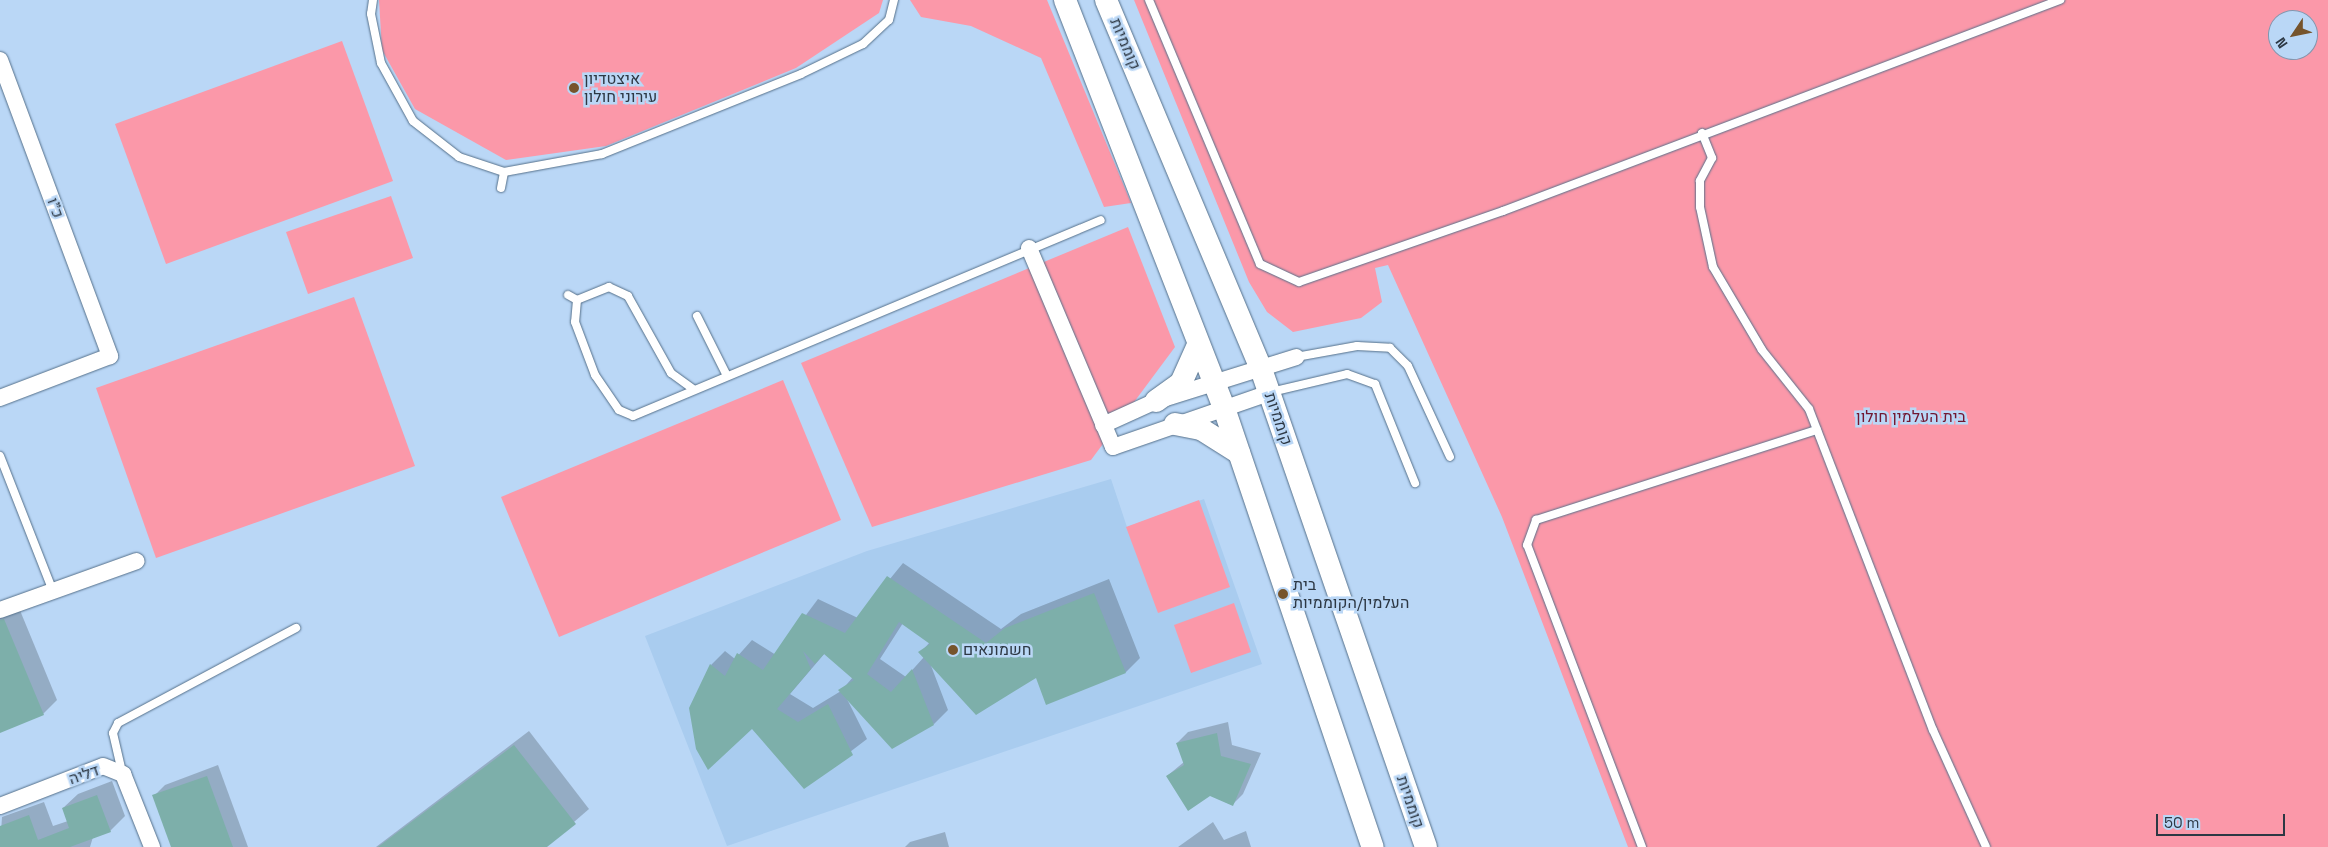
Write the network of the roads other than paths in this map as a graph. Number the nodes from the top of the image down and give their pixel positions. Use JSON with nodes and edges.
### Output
{"nodes":[{"id":1,"x":373,"y":0,"type":"edge"},
{"id":2,"x":894,"y":0,"type":"edge"},
{"id":3,"x":1065,"y":0,"type":"edge"},
{"id":4,"x":1106,"y":0,"type":"edge"},
{"id":5,"x":1149,"y":0,"type":"edge"},
{"id":6,"x":2060,"y":0,"type":"edge"},
{"id":7,"x":0,"y":60,"type":"edge"},
{"id":8,"x":1702,"y":133,"type":"junction"},
{"id":9,"x":504,"y":172,"type":"junction"},
{"id":10,"x":501,"y":188,"type":"dead end"},
{"id":11,"x":1100,"y":220,"type":"dead end"},
{"id":12,"x":1029,"y":248,"type":"junction"},
{"id":13,"x":568,"y":295,"type":"dead end"},
{"id":14,"x":578,"y":300,"type":"junction"},
{"id":15,"x":697,"y":316,"type":"dead end"},
{"id":16,"x":1198,"y":345,"type":"junction"},
{"id":17,"x":1296,"y":357,"type":"joint"},
{"id":18,"x":1260,"y":366,"type":"junction"},
{"id":19,"x":727,"y":376,"type":"junction"},
{"id":20,"x":1212,"y":383,"type":"junction"},
{"id":21,"x":693,"y":390,"type":"junction"},
{"id":22,"x":1269,"y":392,"type":"junction"},
{"id":23,"x":1,"y":396,"type":"edge"},
{"id":24,"x":1156,"y":401,"type":"junction"},
{"id":25,"x":1224,"y":408,"type":"junction"},
{"id":26,"x":1175,"y":424,"type":"junction"},
{"id":27,"x":1103,"y":425,"type":"junction"},
{"id":28,"x":1817,"y":430,"type":"junction"},
{"id":29,"x":1239,"y":452,"type":"junction"},
{"id":30,"x":0,"y":456,"type":"edge"},
{"id":31,"x":1450,"y":457,"type":"dead end"},
{"id":32,"x":1415,"y":483,"type":"dead end"},
{"id":33,"x":137,"y":561,"type":"dead end"},
{"id":34,"x":53,"y":591,"type":"junction"},
{"id":35,"x":0,"y":610,"type":"edge"},
{"id":36,"x":296,"y":628,"type":"dead end"},
{"id":37,"x":123,"y":774,"type":"junction"},
{"id":38,"x":0,"y":806,"type":"edge"},
{"id":39,"x":152,"y":847,"type":"edge"},
{"id":40,"x":1373,"y":847,"type":"edge"},
{"id":41,"x":1426,"y":847,"type":"edge"},
{"id":42,"x":1642,"y":847,"type":"edge"},
{"id":43,"x":1986,"y":847,"type":"edge"}],
"edges":[{"from":1,"to":9,"type":"lane"},
{"from":2,"to":9,"type":"lane"},
{"from":3,"to":16,"type":"main road"},
{"from":4,"to":18,"type":"main road","name":"קוממיות"},
{"from":5,"to":8,"type":"lane"},
{"from":6,"to":8,"type":"lane"},
{"from":7,"to":23,"type":"street","name":"כ\"ו"},
{"from":8,"to":28,"type":"lane"},
{"from":9,"to":10,"type":"lane"},
{"from":11,"to":12,"type":"lane"},
{"from":12,"to":19,"type":"lane"},
{"from":12,"to":27,"type":"street"},
{"from":13,"to":14,"type":"lane"},
{"from":14,"to":21,"type":"lane"},
{"from":14,"to":21,"type":"lane"},
{"from":15,"to":19,"type":"lane"},
{"from":16,"to":20,"type":"main road"},
{"from":16,"to":24,"type":"main road"},
{"from":17,"to":18,"type":"street"},
{"from":17,"to":31,"type":"lane"},
{"from":18,"to":20,"type":"street"},
{"from":18,"to":22,"type":"main road","name":"קוממיות"},
{"from":19,"to":21,"type":"lane"},
{"from":20,"to":24,"type":"street"},
{"from":20,"to":25,"type":"main road"},
{"from":22,"to":25,"type":"street"},
{"from":22,"to":32,"type":"lane"},
{"from":22,"to":41,"type":"main road","name":"קוממיות"},
{"from":24,"to":27,"type":"street"},
{"from":25,"to":26,"type":"street"},
{"from":25,"to":29,"type":"main road"},
{"from":26,"to":27,"type":"street"},
{"from":26,"to":29,"type":"main road"},
{"from":28,"to":42,"type":"lane"},
{"from":28,"to":43,"type":"lane"},
{"from":29,"to":40,"type":"main road"},
{"from":30,"to":34,"type":"lane"},
{"from":33,"to":34,"type":"street"},
{"from":34,"to":35,"type":"street"},
{"from":36,"to":37,"type":"lane"},
{"from":37,"to":38,"type":"street","name":"דליה"},
{"from":37,"to":39,"type":"street","name":"דליה"}]}
